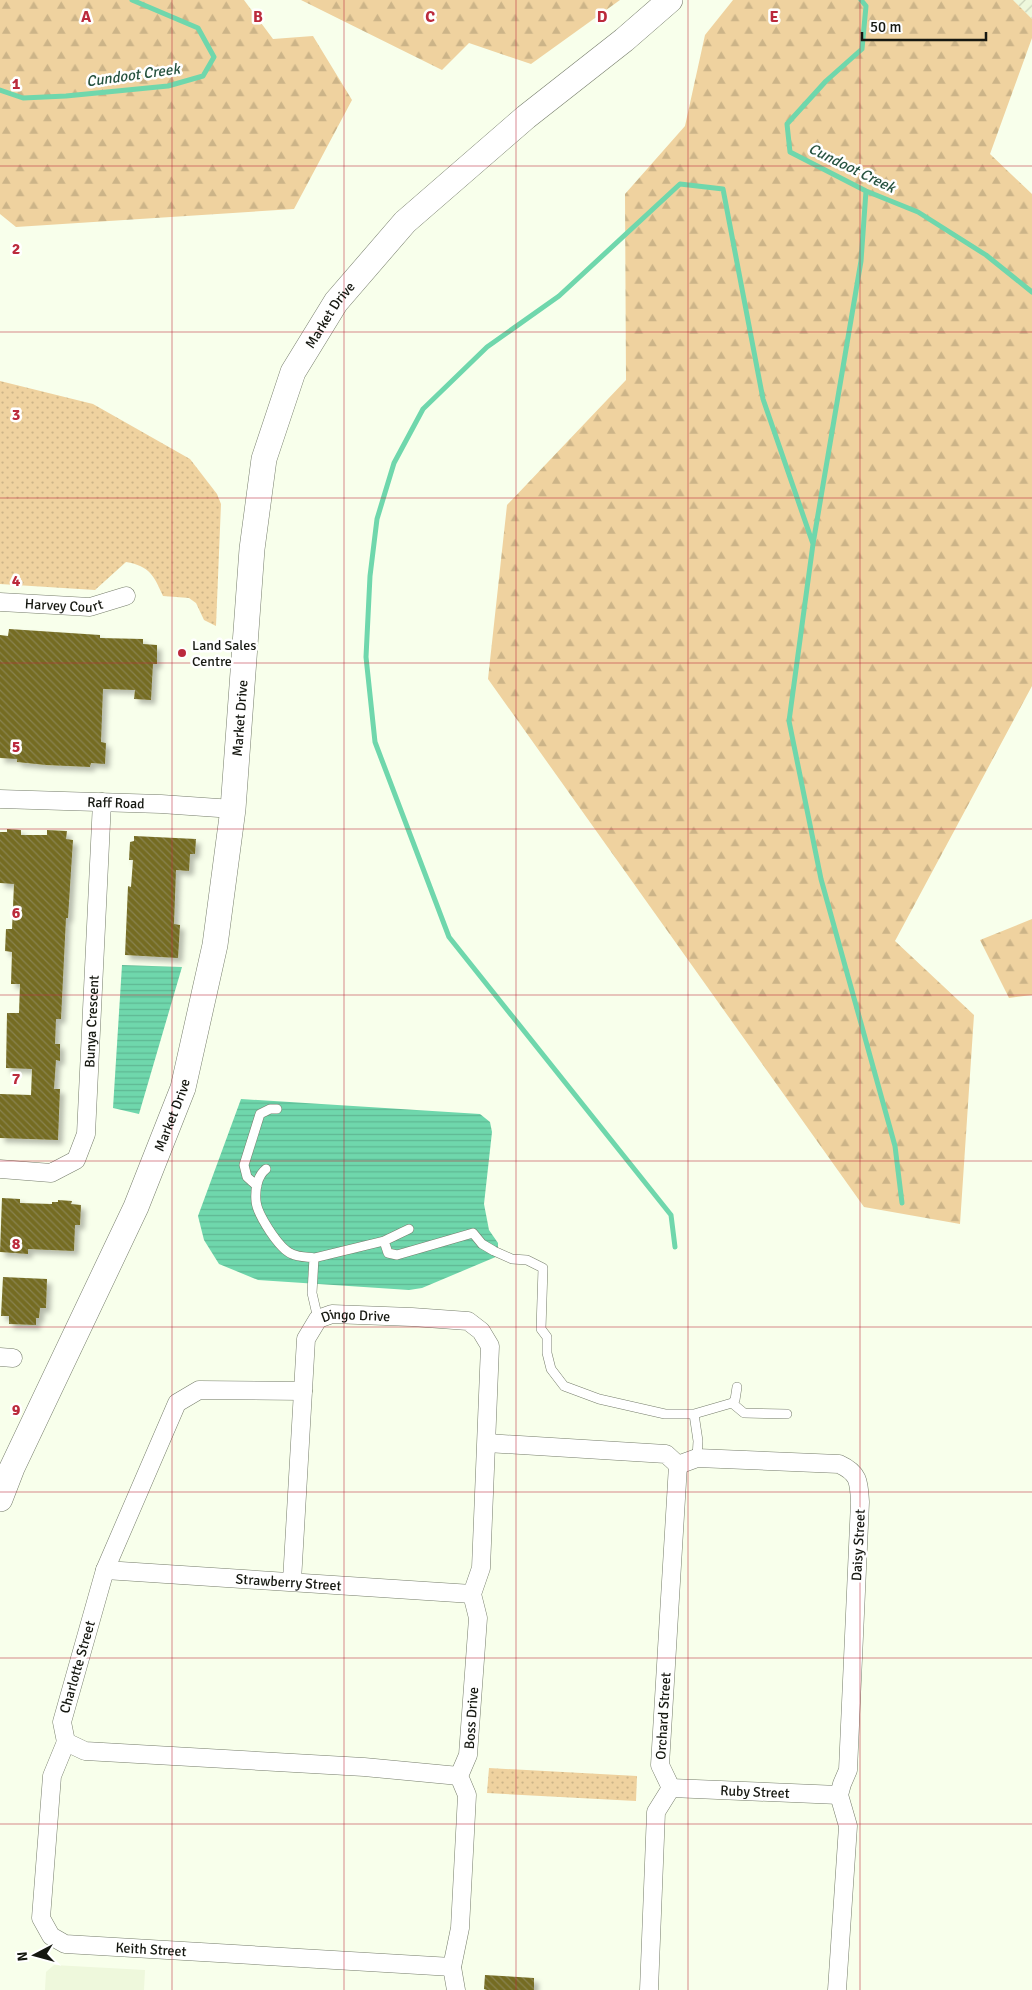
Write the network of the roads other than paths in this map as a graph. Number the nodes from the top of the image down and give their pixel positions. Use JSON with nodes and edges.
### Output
{"nodes":[{"id":1,"x":670,"y":0,"type":"edge"},
{"id":2,"x":126,"y":596,"type":"dead end"},
{"id":3,"x":0,"y":602,"type":"edge"},
{"id":4,"x":0,"y":799,"type":"edge"},
{"id":5,"x":102,"y":802,"type":"junction"},
{"id":6,"x":234,"y":808,"type":"junction"},
{"id":7,"x":277,"y":1109,"type":"dead end"},
{"id":8,"x":266,"y":1169,"type":"dead end"},
{"id":9,"x":0,"y":1170,"type":"edge"},
{"id":10,"x":257,"y":1186,"type":"junction"},
{"id":11,"x":409,"y":1230,"type":"dead end"},
{"id":12,"x":384,"y":1242,"type":"junction"},
{"id":13,"x":314,"y":1258,"type":"junction"},
{"id":14,"x":318,"y":1319,"type":"junction"},
{"id":15,"x":737,"y":1387,"type":"dead end"},
{"id":16,"x":303,"y":1391,"type":"junction"},
{"id":17,"x":732,"y":1403,"type":"junction"},
{"id":18,"x":694,"y":1414,"type":"junction"},
{"id":19,"x":787,"y":1414,"type":"dead end"},
{"id":20,"x":488,"y":1443,"type":"junction"},
{"id":21,"x":697,"y":1458,"type":"junction"},
{"id":22,"x":678,"y":1465,"type":"junction"},
{"id":23,"x":0,"y":1499,"type":"edge"},
{"id":24,"x":105,"y":1570,"type":"junction"},
{"id":25,"x":292,"y":1581,"type":"junction"},
{"id":26,"x":472,"y":1594,"type":"junction"},
{"id":27,"x":66,"y":1742,"type":"junction"},
{"id":28,"x":459,"y":1776,"type":"junction"},
{"id":29,"x":671,"y":1788,"type":"junction"},
{"id":30,"x":839,"y":1795,"type":"junction"},
{"id":31,"x":452,"y":1967,"type":"junction"},
{"id":32,"x":456,"y":1990,"type":"edge"},
{"id":33,"x":648,"y":1990,"type":"edge"},
{"id":34,"x":837,"y":1990,"type":"edge"}],
"edges":[{"from":1,"to":6,"type":"street","name":"Market Drive"},
{"from":2,"to":3,"type":"street","name":"Harvey Court"},
{"from":4,"to":5,"type":"street","name":"Raff Road"},
{"from":5,"to":6,"type":"street","name":"Raff Road"},
{"from":5,"to":9,"type":"street","name":"Bunya Crescent"},
{"from":6,"to":23,"type":"street","name":"Market Drive"},
{"from":7,"to":10,"type":"lane"},
{"from":8,"to":10,"type":"lane"},
{"from":10,"to":13,"type":"lane"},
{"from":11,"to":12,"type":"lane"},
{"from":12,"to":13,"type":"lane"},
{"from":12,"to":18,"type":"lane"},
{"from":13,"to":14,"type":"lane"},
{"from":14,"to":16,"type":"street","name":"Dingo Drive"},
{"from":14,"to":20,"type":"street","name":"Dingo Drive"},
{"from":15,"to":17,"type":"lane"},
{"from":16,"to":24,"type":"street","name":"Charlotte Street"},
{"from":16,"to":25,"type":"street","name":"Dingo Drive"},
{"from":17,"to":18,"type":"lane"},
{"from":17,"to":19,"type":"lane"},
{"from":18,"to":21,"type":"lane"},
{"from":20,"to":22,"type":"street"},
{"from":20,"to":26,"type":"street"},
{"from":21,"to":22,"type":"street","name":"Daisy Street"},
{"from":21,"to":30,"type":"street","name":"Daisy Street"},
{"from":22,"to":29,"type":"street","name":"Orchard Street"},
{"from":24,"to":25,"type":"street","name":"Strawberry Street"},
{"from":24,"to":27,"type":"street","name":"Charlotte Street"},
{"from":25,"to":26,"type":"street","name":"Strawberry Street"},
{"from":26,"to":28,"type":"street","name":"Boss Drive"},
{"from":27,"to":28,"type":"street"},
{"from":27,"to":31,"type":"street","name":"Keith Street"},
{"from":28,"to":31,"type":"street"},
{"from":29,"to":30,"type":"street","name":"Ruby Street"},
{"from":29,"to":33,"type":"street"},
{"from":30,"to":34,"type":"street"},
{"from":31,"to":32,"type":"street"}]}
